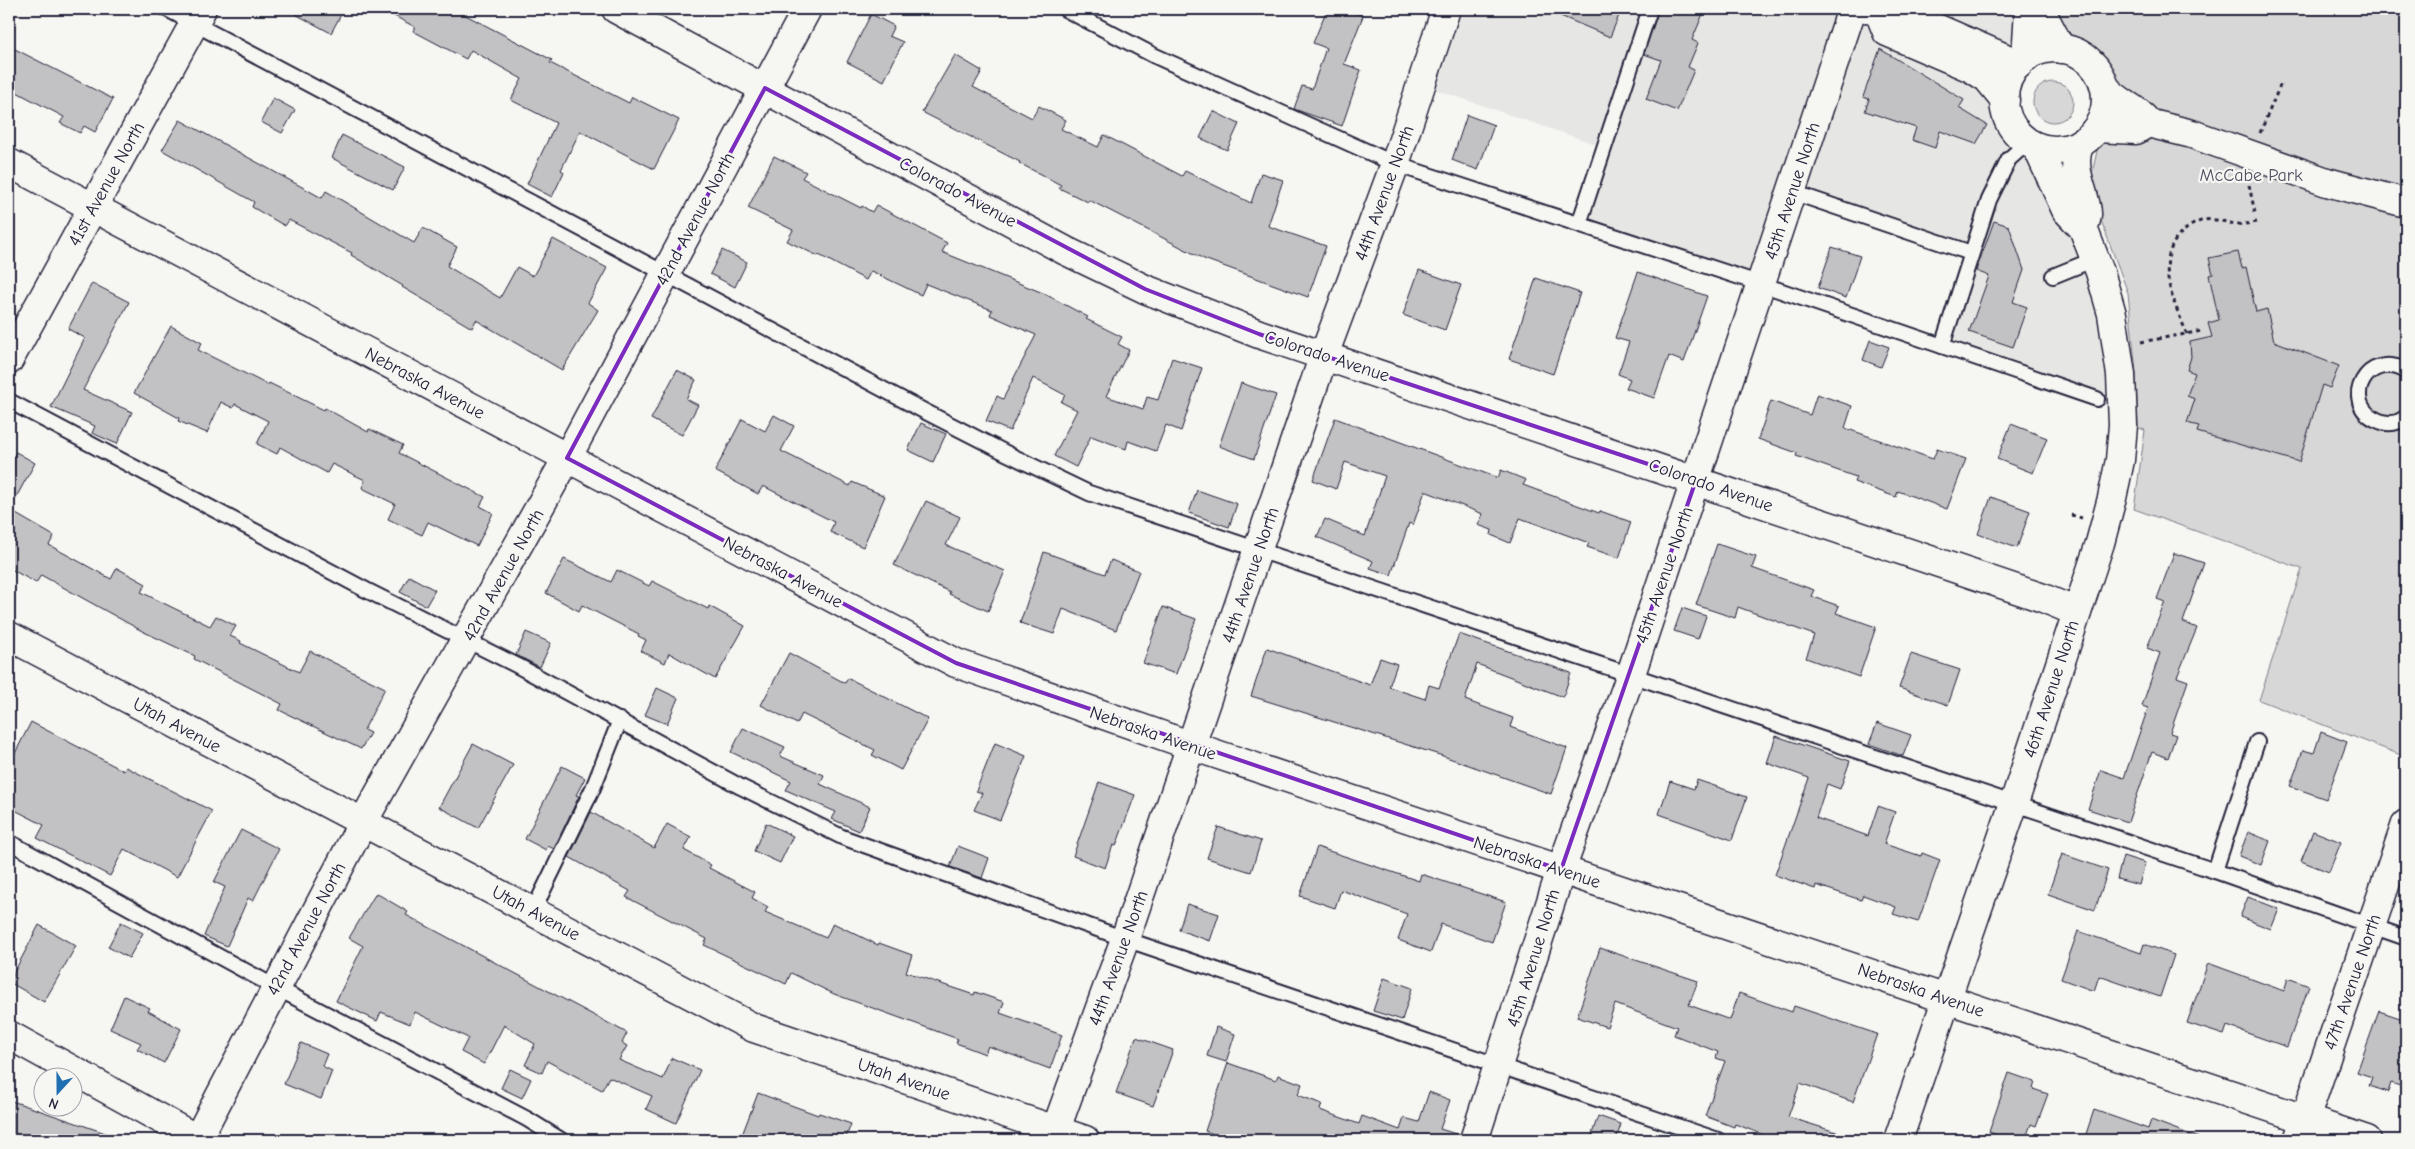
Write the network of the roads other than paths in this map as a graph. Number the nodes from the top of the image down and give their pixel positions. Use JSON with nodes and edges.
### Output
{"nodes":[{"id":1,"x":167,"y":9,"type":"edge"},
{"id":2,"x":616,"y":9,"type":"edge"},
{"id":3,"x":807,"y":9,"type":"edge"},
{"id":4,"x":1065,"y":9,"type":"edge"},
{"id":5,"x":1446,"y":9,"type":"edge"},
{"id":6,"x":1650,"y":9,"type":"edge"},
{"id":7,"x":2029,"y":9,"type":"edge"},
{"id":8,"x":2040,"y":9,"type":"edge"},
{"id":9,"x":1867,"y":10,"type":"edge"},
{"id":10,"x":198,"y":16,"type":"edge"},
{"id":11,"x":2061,"y":49,"type":"junction"},
{"id":12,"x":2022,"y":61,"type":"junction"},
{"id":13,"x":765,"y":88,"type":"junction"},
{"id":14,"x":2104,"y":88,"type":"junction"},
{"id":15,"x":2005,"y":100,"type":"junction"},
{"id":16,"x":2148,"y":123,"type":"junction"},
{"id":17,"x":2089,"y":135,"type":"junction"},
{"id":18,"x":2032,"y":145,"type":"junction"},
{"id":19,"x":9,"y":163,"type":"edge"},
{"id":20,"x":1395,"y":164,"type":"junction"},
{"id":21,"x":1792,"y":192,"type":"junction"},
{"id":22,"x":2406,"y":203,"type":"edge"},
{"id":23,"x":93,"y":207,"type":"junction"},
{"id":24,"x":1579,"y":224,"type":"junction"},
{"id":25,"x":2083,"y":228,"type":"junction"},
{"id":26,"x":1971,"y":254,"type":"junction"},
{"id":27,"x":2096,"y":259,"type":"junction"},
{"id":28,"x":666,"y":274,"type":"junction"},
{"id":29,"x":2053,"y":276,"type":"dead end"},
{"id":30,"x":1761,"y":284,"type":"junction"},
{"id":31,"x":1942,"y":346,"type":"junction"},
{"id":32,"x":1324,"y":355,"type":"junction"},
{"id":33,"x":9,"y":360,"type":"edge"},
{"id":34,"x":2406,"y":371,"type":"edge"},
{"id":35,"x":2097,"y":399,"type":"dead end"},
{"id":36,"x":9,"y":401,"type":"edge"},
{"id":37,"x":2406,"y":417,"type":"edge"},
{"id":38,"x":567,"y":458,"type":"junction"},
{"id":39,"x":1696,"y":480,"type":"junction"},
{"id":40,"x":1258,"y":549,"type":"junction"},
{"id":41,"x":2077,"y":612,"type":"junction"},
{"id":42,"x":9,"y":636,"type":"edge"},
{"id":43,"x":467,"y":640,"type":"junction"},
{"id":44,"x":1631,"y":674,"type":"junction"},
{"id":45,"x":620,"y":720,"type":"junction"},
{"id":46,"x":2257,"y":742,"type":"dead end"},
{"id":47,"x":1192,"y":746,"type":"junction"},
{"id":48,"x":2014,"y":803,"type":"junction"},
{"id":49,"x":363,"y":822,"type":"junction"},
{"id":50,"x":2406,"y":824,"type":"edge"},
{"id":51,"x":9,"y":842,"type":"edge"},
{"id":52,"x":1561,"y":870,"type":"junction"},
{"id":53,"x":2215,"y":870,"type":"junction"},
{"id":54,"x":532,"y":912,"type":"junction"},
{"id":55,"x":2371,"y":926,"type":"junction"},
{"id":56,"x":2406,"y":938,"type":"edge"},
{"id":57,"x":1125,"y":939,"type":"junction"},
{"id":58,"x":275,"y":987,"type":"junction"},
{"id":59,"x":1947,"y":998,"type":"junction"},
{"id":60,"x":9,"y":1035,"type":"edge"},
{"id":61,"x":1500,"y":1065,"type":"junction"},
{"id":62,"x":2302,"y":1130,"type":"edge"},
{"id":63,"x":1054,"y":1135,"type":"edge"},
{"id":64,"x":197,"y":1140,"type":"edge"},
{"id":65,"x":560,"y":1140,"type":"edge"},
{"id":66,"x":1085,"y":1140,"type":"edge"},
{"id":67,"x":1474,"y":1140,"type":"edge"},
{"id":68,"x":1718,"y":1140,"type":"edge"},
{"id":69,"x":1898,"y":1140,"type":"edge"},
{"id":70,"x":2367,"y":1140,"type":"edge"}],
"edges":[{"from":1,"to":10,"type":"lane"},
{"from":2,"to":13,"type":"street","name":"Colorado Avenue"},
{"from":3,"to":13,"type":"street","name":"42nd Avenue North"},
{"from":4,"to":20,"type":"lane"},
{"from":5,"to":20,"type":"street","name":"44th Avenue North"},
{"from":6,"to":24,"type":"lane"},
{"from":7,"to":12,"type":"street"},
{"from":8,"to":11,"type":"street"},
{"from":9,"to":12,"type":"street"},
{"from":9,"to":15,"type":"street"},
{"from":9,"to":21,"type":"street","name":"45th Avenue North"},
{"from":10,"to":23,"type":"street","name":"41st Avenue North"},
{"from":10,"to":28,"type":"lane"},
{"from":11,"to":12,"type":"street"},
{"from":11,"to":14,"type":"street"},
{"from":12,"to":15,"type":"street"},
{"from":13,"to":28,"type":"street","name":"42nd Avenue North"},
{"from":13,"to":32,"type":"street","name":"Colorado Avenue"},
{"from":14,"to":16,"type":"street"},
{"from":14,"to":17,"type":"street"},
{"from":15,"to":18,"type":"street"},
{"from":16,"to":17,"type":"street"},
{"from":16,"to":22,"type":"street"},
{"from":17,"to":18,"type":"street"},
{"from":17,"to":25,"type":"street","name":"46th Avenue North"},
{"from":18,"to":25,"type":"street","name":"46th Avenue North"},
{"from":18,"to":26,"type":"lane"},
{"from":19,"to":23,"type":"street","name":"Nebraska Avenue"},
{"from":20,"to":24,"type":"lane"},
{"from":20,"to":32,"type":"street","name":"44th Avenue North"},
{"from":21,"to":26,"type":"lane"},
{"from":21,"to":30,"type":"street","name":"45th Avenue North"},
{"from":23,"to":33,"type":"street","name":"41st Avenue North"},
{"from":23,"to":38,"type":"street","name":"Nebraska Avenue"},
{"from":24,"to":30,"type":"lane"},
{"from":25,"to":27,"type":"street","name":"46th Avenue North"},
{"from":26,"to":31,"type":"lane"},
{"from":27,"to":29,"type":"lane"},
{"from":27,"to":41,"type":"street","name":"46th Avenue North"},
{"from":28,"to":38,"type":"street","name":"42nd Avenue North"},
{"from":28,"to":40,"type":"lane"},
{"from":30,"to":31,"type":"lane"},
{"from":30,"to":39,"type":"street","name":"45th Avenue North"},
{"from":31,"to":35,"type":"lane"},
{"from":32,"to":39,"type":"street","name":"Colorado Avenue"},
{"from":32,"to":40,"type":"street","name":"44th Avenue North"},
{"from":34,"to":37,"type":"lane"},
{"from":36,"to":43,"type":"lane"},
{"from":38,"to":43,"type":"street","name":"42nd Avenue North"},
{"from":38,"to":47,"type":"street","name":"Nebraska Avenue"},
{"from":39,"to":41,"type":"street","name":"Colorado Avenue"},
{"from":39,"to":44,"type":"street","name":"45th Avenue North"},
{"from":40,"to":44,"type":"lane"},
{"from":40,"to":47,"type":"street","name":"44th Avenue North"},
{"from":41,"to":48,"type":"street","name":"46th Avenue North"},
{"from":42,"to":49,"type":"street","name":"Utah Avenue"},
{"from":43,"to":45,"type":"lane"},
{"from":43,"to":49,"type":"street","name":"42nd Avenue North"},
{"from":44,"to":48,"type":"lane"},
{"from":44,"to":52,"type":"street","name":"45th Avenue North"},
{"from":45,"to":54,"type":"lane"},
{"from":45,"to":57,"type":"lane"},
{"from":46,"to":53,"type":"lane"},
{"from":47,"to":52,"type":"street","name":"Nebraska Avenue"},
{"from":47,"to":57,"type":"street","name":"44th Avenue North"},
{"from":48,"to":53,"type":"lane"},
{"from":48,"to":59,"type":"street","name":"46th Avenue North"},
{"from":49,"to":54,"type":"street","name":"Utah Avenue"},
{"from":49,"to":58,"type":"street","name":"42nd Avenue North"},
{"from":50,"to":55,"type":"street","name":"47th Avenue North"},
{"from":51,"to":58,"type":"lane"},
{"from":52,"to":59,"type":"street","name":"Nebraska Avenue"},
{"from":52,"to":61,"type":"street","name":"45th Avenue North"},
{"from":53,"to":55,"type":"lane"},
{"from":54,"to":63,"type":"street","name":"Utah Avenue"},
{"from":55,"to":56,"type":"lane"},
{"from":55,"to":62,"type":"street","name":"47th Avenue North"},
{"from":57,"to":61,"type":"lane"},
{"from":57,"to":63,"type":"street","name":"44th Avenue North"},
{"from":58,"to":64,"type":"street","name":"42nd Avenue North"},
{"from":58,"to":65,"type":"lane"},
{"from":59,"to":62,"type":"street","name":"Nebraska Avenue"},
{"from":59,"to":69,"type":"street","name":"46th Avenue North"},
{"from":60,"to":64,"type":"street"},
{"from":61,"to":67,"type":"street","name":"45th Avenue North"},
{"from":61,"to":68,"type":"lane"},
{"from":62,"to":70,"type":"street","name":"Nebraska Avenue"},
{"from":63,"to":66,"type":"street","name":"Utah Avenue"}]}
